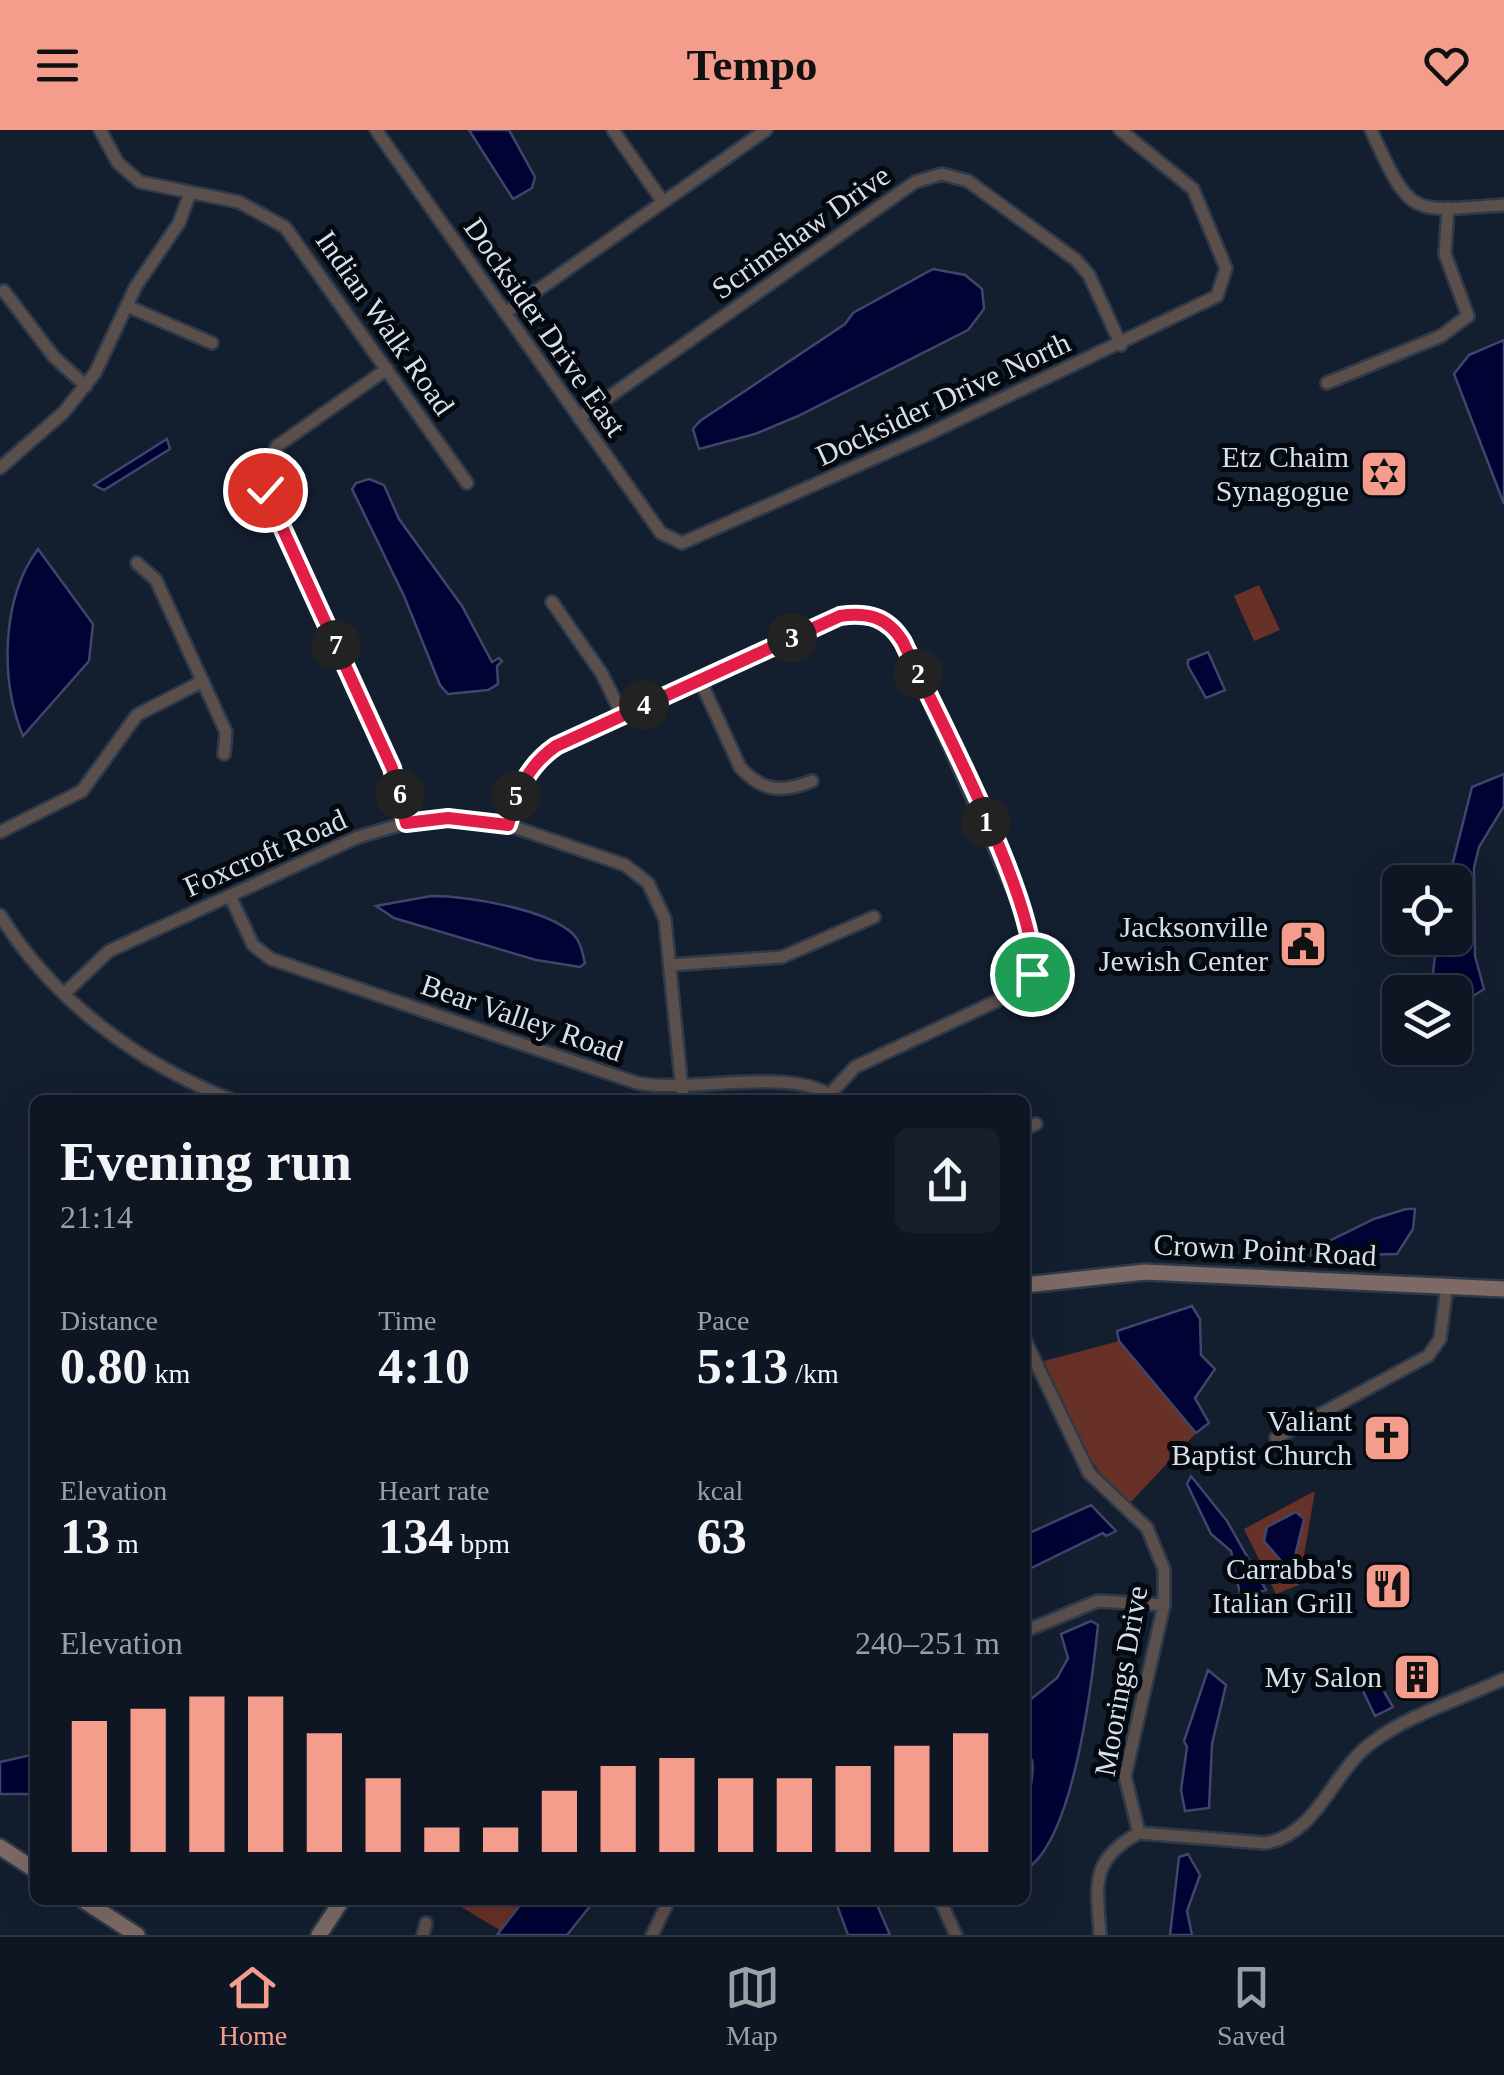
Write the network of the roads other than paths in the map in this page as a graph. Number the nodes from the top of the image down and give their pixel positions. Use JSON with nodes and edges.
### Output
{"nodes":[{"id":1,"x":100,"y":130,"type":"edge"},
{"id":2,"x":376,"y":130,"type":"edge"},
{"id":3,"x":613,"y":130,"type":"edge"},
{"id":4,"x":766,"y":130,"type":"edge"},
{"id":5,"x":1120,"y":130,"type":"edge"},
{"id":6,"x":1371,"y":130,"type":"edge"},
{"id":7,"x":190,"y":194,"type":"junction"},
{"id":8,"x":664,"y":202,"type":"junction"},
{"id":9,"x":1504,"y":205,"type":"edge"},
{"id":10,"x":1448,"y":208,"type":"junction"},
{"id":11,"x":4,"y":291,"type":"dead end"},
{"id":12,"x":127,"y":306,"type":"junction"},
{"id":13,"x":505,"y":313,"type":"junction"},
{"id":14,"x":212,"y":343,"type":"dead end"},
{"id":15,"x":1121,"y":345,"type":"junction"},
{"id":16,"x":388,"y":369,"type":"junction"},
{"id":17,"x":1327,"y":383,"type":"dead end"},
{"id":18,"x":86,"y":386,"type":"junction"},
{"id":19,"x":579,"y":418,"type":"junction"},
{"id":20,"x":0,"y":468,"type":"edge"},
{"id":21,"x":467,"y":483,"type":"dead end"},
{"id":22,"x":682,"y":543,"type":"joint"},
{"id":23,"x":138,"y":562,"type":"dead end"},
{"id":24,"x":552,"y":602,"type":"dead end"},
{"id":25,"x":700,"y":680,"type":"junction"},
{"id":26,"x":202,"y":681,"type":"junction"},
{"id":27,"x":622,"y":715,"type":"junction"},
{"id":28,"x":224,"y":754,"type":"dead end"},
{"id":29,"x":812,"y":781,"type":"dead end"},
{"id":30,"x":406,"y":823,"type":"junction"},
{"id":31,"x":508,"y":825,"type":"junction"},
{"id":32,"x":0,"y":832,"type":"edge"},
{"id":33,"x":230,"y":896,"type":"junction"},
{"id":34,"x":0,"y":915,"type":"edge"},
{"id":35,"x":874,"y":916,"type":"dead end"},
{"id":36,"x":670,"y":965,"type":"junction"},
{"id":37,"x":65,"y":993,"type":"junction"},
{"id":38,"x":682,"y":1094,"type":"edge"},
{"id":39,"x":220,"y":1095,"type":"edge"},
{"id":40,"x":827,"y":1095,"type":"edge"},
{"id":41,"x":834,"y":1095,"type":"edge"},
{"id":42,"x":1030,"y":1285,"type":"edge"},
{"id":43,"x":1448,"y":1286,"type":"junction"},
{"id":44,"x":1504,"y":1289,"type":"edge"},
{"id":45,"x":1030,"y":1350,"type":"edge"},
{"id":46,"x":1276,"y":1438,"type":"dead end"},
{"id":47,"x":1164,"y":1605,"type":"junction"},
{"id":48,"x":1030,"y":1628,"type":"edge"},
{"id":49,"x":1504,"y":1679,"type":"edge"},
{"id":50,"x":1138,"y":1833,"type":"junction"},
{"id":51,"x":0,"y":1847,"type":"edge"},
{"id":52,"x":30,"y":1867,"type":"edge"},
{"id":53,"x":90,"y":1905,"type":"edge"},
{"id":54,"x":339,"y":1905,"type":"edge"},
{"id":55,"x":667,"y":1905,"type":"edge"},
{"id":56,"x":942,"y":1905,"type":"edge"},
{"id":57,"x":137,"y":1935,"type":"edge"},
{"id":58,"x":319,"y":1935,"type":"edge"},
{"id":59,"x":652,"y":1935,"type":"edge"},
{"id":60,"x":956,"y":1935,"type":"edge"},
{"id":61,"x":1100,"y":1935,"type":"edge"}],
"edges":[{"from":1,"to":7,"type":"street","name":"Indian Walk Road"},
{"from":2,"to":13,"type":"street","name":"Docksider Drive East"},
{"from":3,"to":8,"type":"street"},
{"from":4,"to":8,"type":"street"},
{"from":5,"to":15,"type":"street","name":"Docksider Drive North"},
{"from":6,"to":10,"type":"street"},
{"from":7,"to":12,"type":"street"},
{"from":7,"to":16,"type":"street","name":"Indian Walk Road"},
{"from":8,"to":13,"type":"street"},
{"from":9,"to":10,"type":"street"},
{"from":10,"to":17,"type":"street"},
{"from":11,"to":18,"type":"street"},
{"from":12,"to":14,"type":"street"},
{"from":12,"to":18,"type":"street"},
{"from":13,"to":19,"type":"street","name":"Docksider Drive East"},
{"from":15,"to":19,"type":"street","name":"Scrimshaw Drive"},
{"from":15,"to":22,"type":"street","name":"Docksider Drive North"},
{"from":16,"to":21,"type":"street","name":"Indian Walk Road"},
{"from":16,"to":30,"type":"street"},
{"from":18,"to":20,"type":"street"},
{"from":19,"to":22,"type":"street","name":"Docksider Drive East"},
{"from":23,"to":26,"type":"street"},
{"from":24,"to":27,"type":"street"},
{"from":25,"to":27,"type":"street"},
{"from":25,"to":29,"type":"street"},
{"from":25,"to":41,"type":"street"},
{"from":26,"to":28,"type":"street"},
{"from":26,"to":32,"type":"street"},
{"from":27,"to":31,"type":"street"},
{"from":30,"to":31,"type":"street","name":"Foxcroft Road"},
{"from":30,"to":33,"type":"street","name":"Foxcroft Road"},
{"from":31,"to":36,"type":"street","name":"Foxcroft Road"},
{"from":33,"to":37,"type":"street","name":"Foxcroft Road"},
{"from":33,"to":38,"type":"street","name":"Bear Valley Road"},
{"from":34,"to":37,"type":"street"},
{"from":35,"to":36,"type":"street"},
{"from":36,"to":38,"type":"street","name":"Foxcroft Road"},
{"from":37,"to":39,"type":"street"},
{"from":38,"to":40,"type":"street","name":"Bear Valley Road"},
{"from":42,"to":43,"type":"street","name":"Crown Point Road"},
{"from":43,"to":44,"type":"street","name":"Crown Point Road"},
{"from":43,"to":46,"type":"street"},
{"from":45,"to":47,"type":"street","name":"Moorings Drive"},
{"from":47,"to":48,"type":"street"},
{"from":47,"to":50,"type":"street","name":"Moorings Drive"},
{"from":49,"to":50,"type":"street"},
{"from":50,"to":61,"type":"street"},
{"from":51,"to":52,"type":"street"},
{"from":53,"to":57,"type":"street"},
{"from":54,"to":58,"type":"street"},
{"from":55,"to":59,"type":"street"},
{"from":56,"to":60,"type":"street"}]}
